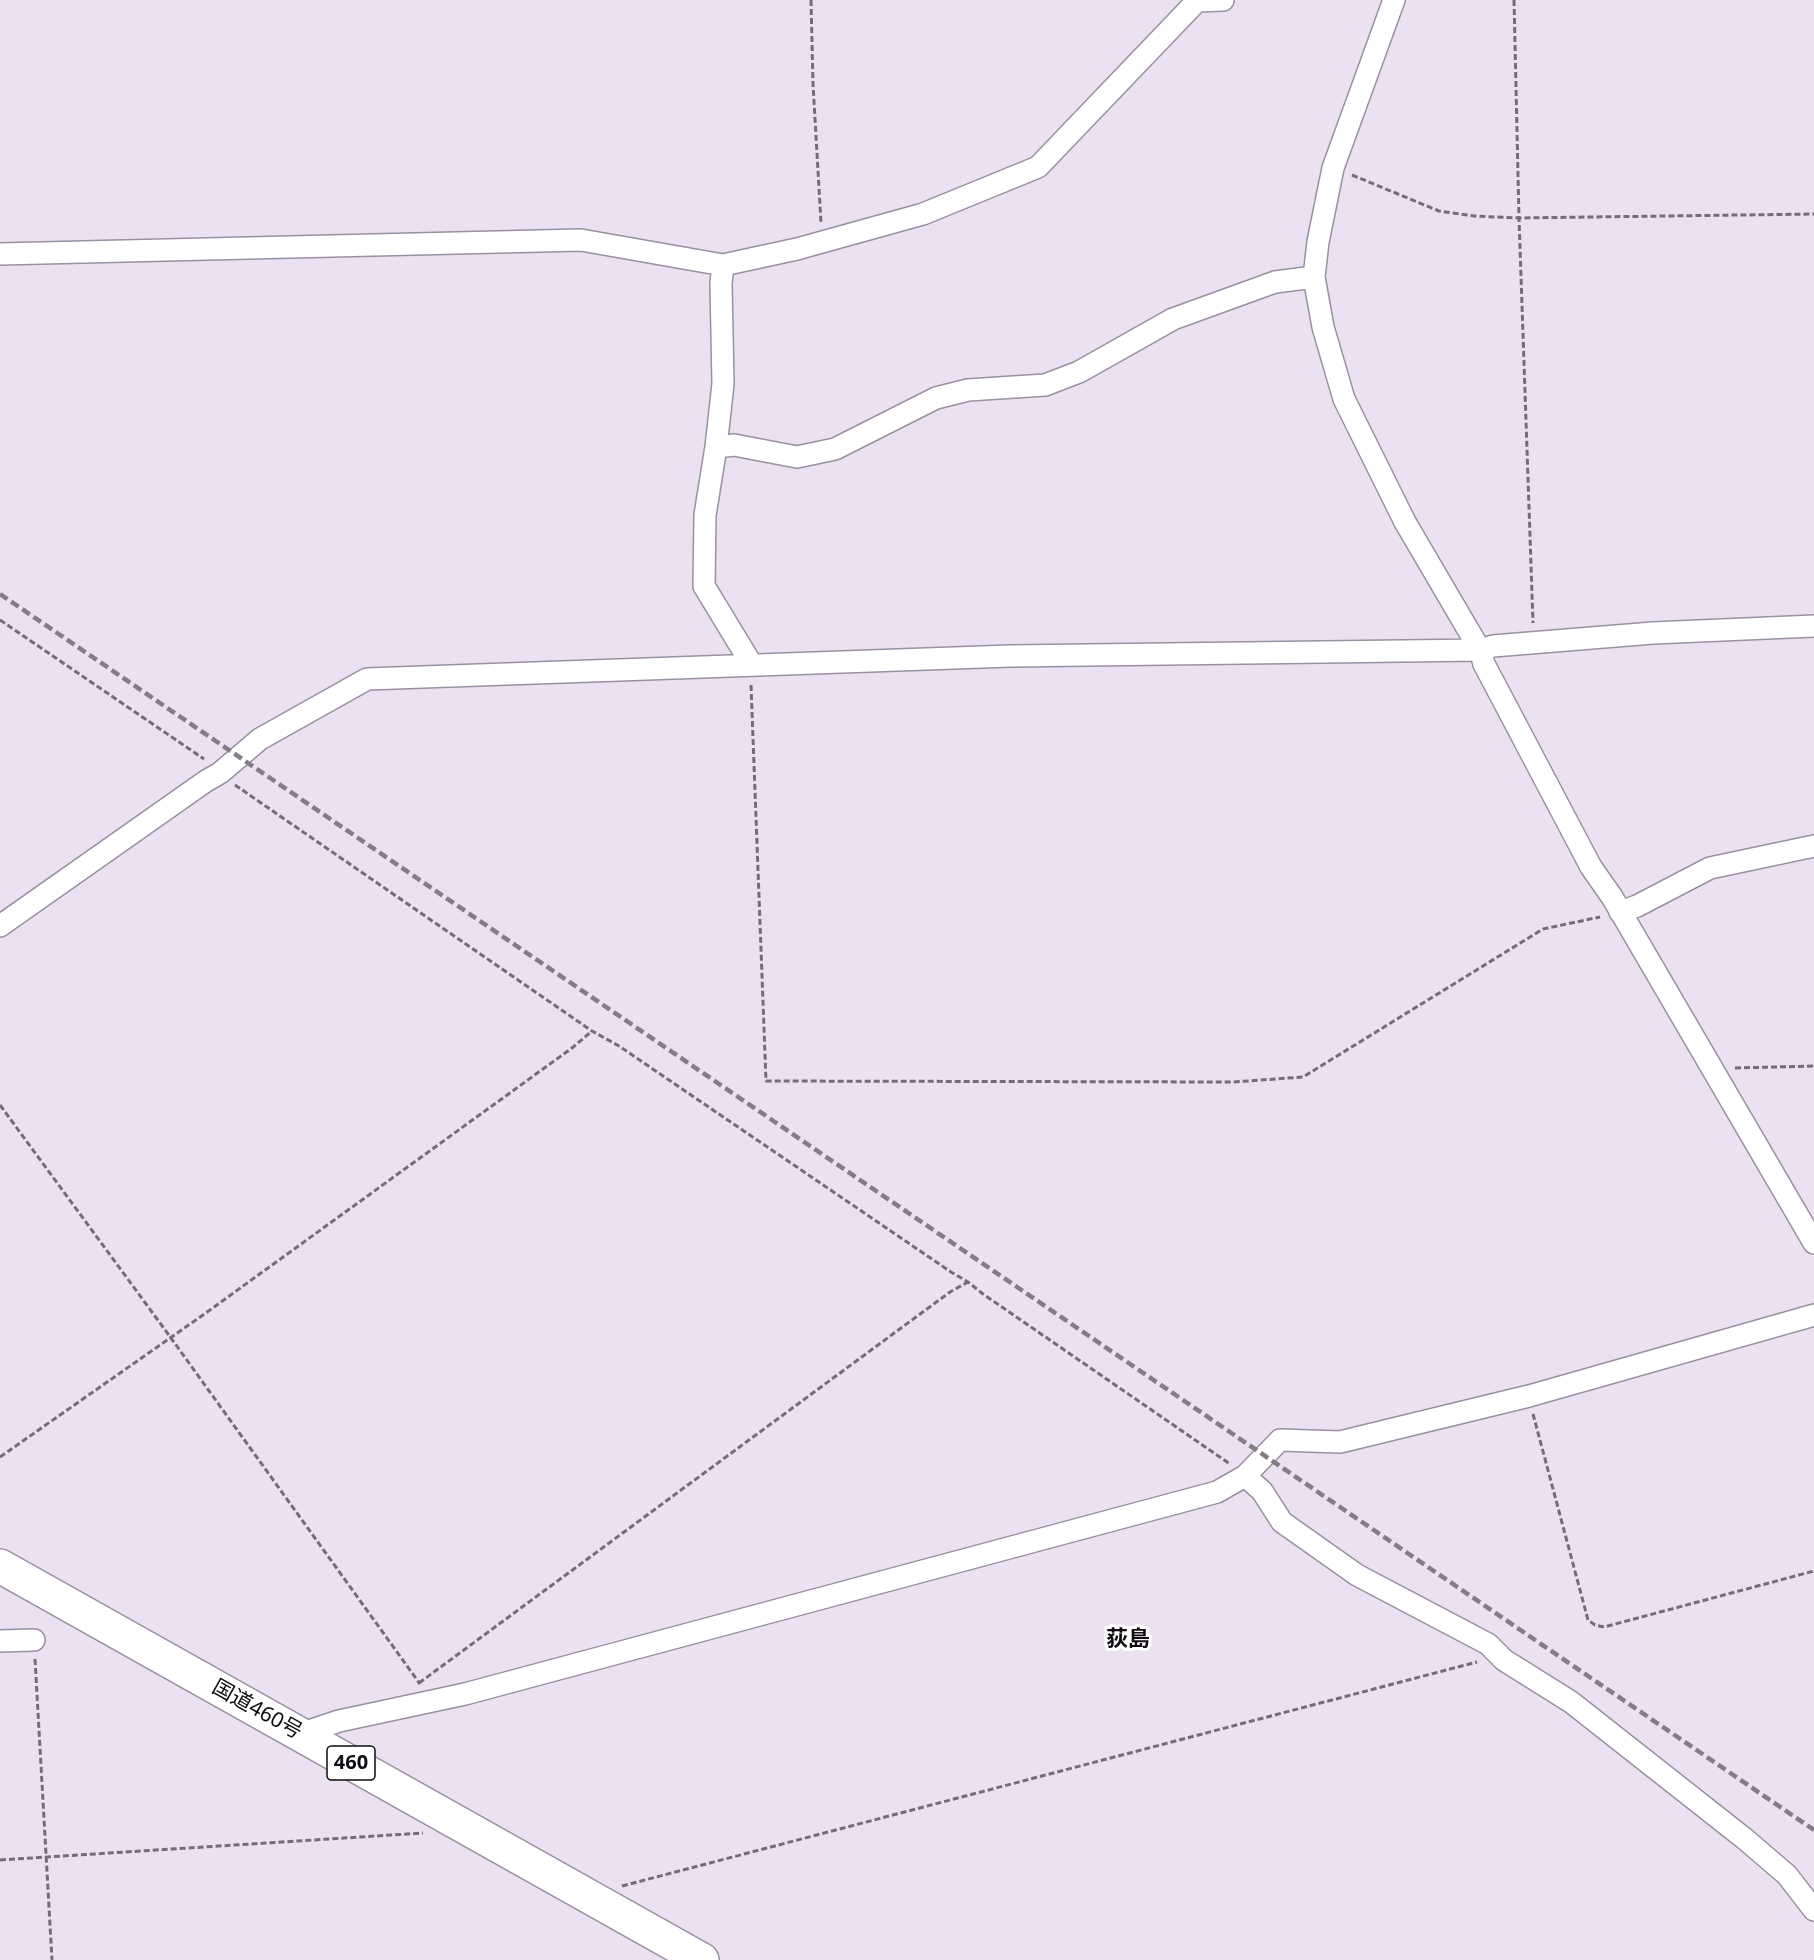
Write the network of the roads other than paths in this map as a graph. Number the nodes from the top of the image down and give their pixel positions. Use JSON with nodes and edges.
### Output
{"nodes":[{"id":1,"x":1223,"y":0,"type":"edge"},
{"id":2,"x":1394,"y":0,"type":"edge"},
{"id":3,"x":0,"y":254,"type":"edge"},
{"id":4,"x":723,"y":265,"type":"junction"},
{"id":5,"x":1314,"y":276,"type":"junction"},
{"id":6,"x":716,"y":447,"type":"junction"},
{"id":7,"x":1814,"y":626,"type":"edge"},
{"id":8,"x":1480,"y":650,"type":"junction"},
{"id":9,"x":752,"y":665,"type":"junction"},
{"id":10,"x":1814,"y":846,"type":"edge"},
{"id":11,"x":1620,"y":912,"type":"junction"},
{"id":12,"x":0,"y":926,"type":"edge"},
{"id":13,"x":1814,"y":1243,"type":"edge"},
{"id":14,"x":1814,"y":1315,"type":"edge"},
{"id":15,"x":1245,"y":1476,"type":"junction"},
{"id":16,"x":0,"y":1566,"type":"edge"},
{"id":17,"x":34,"y":1640,"type":"road end"},
{"id":18,"x":0,"y":1641,"type":"edge"},
{"id":19,"x":300,"y":1734,"type":"junction"},
{"id":20,"x":1814,"y":1910,"type":"edge"},
{"id":21,"x":702,"y":1960,"type":"edge"}],
"edges":[{"from":1,"to":4,"type":"street"},
{"from":2,"to":5,"type":"street"},
{"from":3,"to":4,"type":"street"},
{"from":4,"to":6,"type":"street"},
{"from":5,"to":6,"type":"street"},
{"from":5,"to":8,"type":"street"},
{"from":6,"to":9,"type":"street"},
{"from":7,"to":8,"type":"street"},
{"from":8,"to":9,"type":"street"},
{"from":8,"to":11,"type":"street"},
{"from":9,"to":12,"type":"street"},
{"from":10,"to":11,"type":"street"},
{"from":11,"to":13,"type":"street"},
{"from":14,"to":15,"type":"street"},
{"from":15,"to":19,"type":"street"},
{"from":15,"to":20,"type":"street"},
{"from":16,"to":19,"type":"highway","name":"国道460号","number":"460"},
{"from":17,"to":18,"type":"street"},
{"from":19,"to":21,"type":"highway","name":"国道460号","number":"460"}]}
